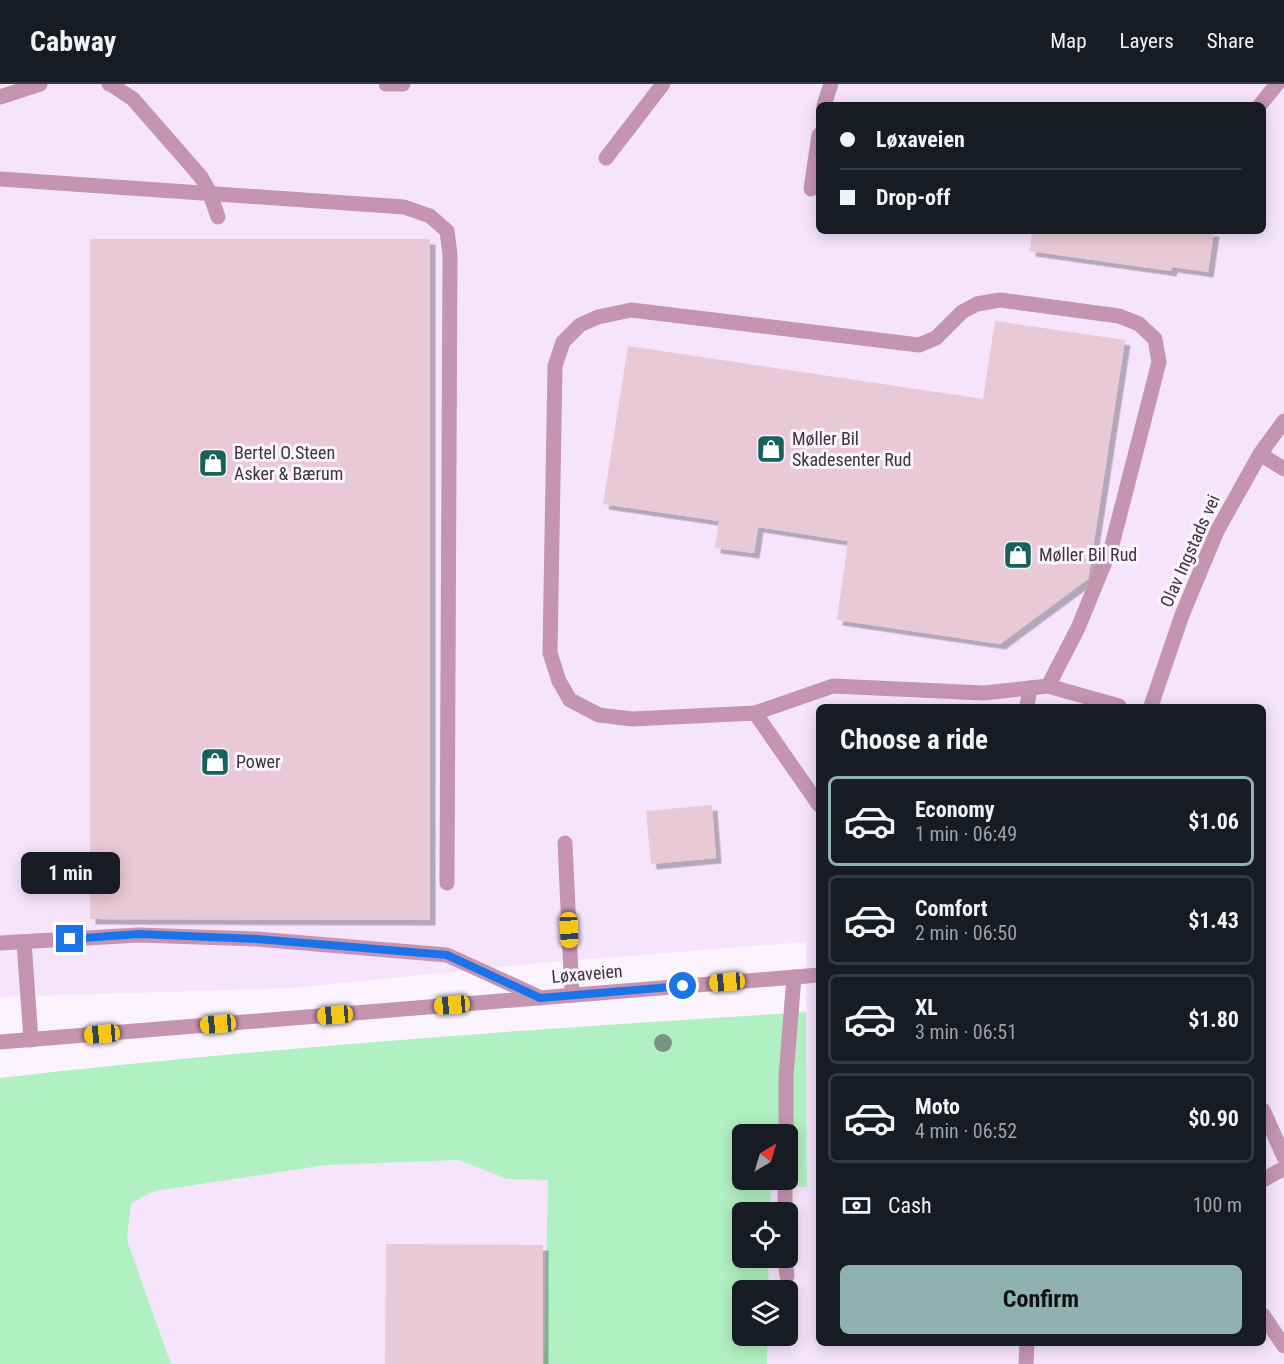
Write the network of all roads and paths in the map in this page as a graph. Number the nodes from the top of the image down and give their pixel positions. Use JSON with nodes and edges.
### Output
{"nodes":[{"id":1,"x":40,"y":84,"type":"edge"},
{"id":2,"x":109,"y":84,"type":"edge"},
{"id":3,"x":386,"y":84,"type":"edge"},
{"id":4,"x":403,"y":84,"type":"edge"},
{"id":5,"x":663,"y":84,"type":"edge"},
{"id":6,"x":831,"y":84,"type":"edge"},
{"id":7,"x":1277,"y":84,"type":"edge"},
{"id":8,"x":0,"y":97,"type":"edge"},
{"id":9,"x":825,"y":102,"type":"edge"},
{"id":10,"x":1262,"y":102,"type":"edge"},
{"id":11,"x":816,"y":155,"type":"edge"},
{"id":12,"x":606,"y":158,"type":"dead end"},
{"id":13,"x":0,"y":179,"type":"edge"},
{"id":14,"x":811,"y":189,"type":"dead end"},
{"id":15,"x":218,"y":217,"type":"dead end"},
{"id":16,"x":1284,"y":421,"type":"edge"},
{"id":17,"x":1260,"y":454,"type":"junction"},
{"id":18,"x":1284,"y":469,"type":"edge"},
{"id":19,"x":1048,"y":686,"type":"junction"},
{"id":20,"x":1030,"y":688,"type":"junction"},
{"id":21,"x":1027,"y":704,"type":"edge"},
{"id":22,"x":1112,"y":704,"type":"edge"},
{"id":23,"x":1152,"y":704,"type":"edge"},
{"id":24,"x":755,"y":713,"type":"junction"},
{"id":25,"x":816,"y":801,"type":"edge"},
{"id":26,"x":565,"y":843,"type":"dead end"},
{"id":27,"x":447,"y":883,"type":"dead end"},
{"id":28,"x":24,"y":942,"type":"junction"},
{"id":29,"x":0,"y":943,"type":"edge"},
{"id":30,"x":816,"y":975,"type":"edge"},
{"id":31,"x":794,"y":977,"type":"junction"},
{"id":32,"x":572,"y":995,"type":"junction"},
{"id":33,"x":540,"y":998,"type":"junction"},
{"id":34,"x":32,"y":1040,"type":"junction"},
{"id":35,"x":0,"y":1042,"type":"edge"},
{"id":36,"x":1266,"y":1117,"type":"edge"},
{"id":37,"x":786,"y":1124,"type":"edge"},
{"id":38,"x":1284,"y":1157,"type":"edge"},
{"id":39,"x":1284,"y":1168,"type":"edge"},
{"id":40,"x":1266,"y":1178,"type":"edge"},
{"id":41,"x":786,"y":1268,"type":"edge"},
{"id":42,"x":786,"y":1276,"type":"dead end"},
{"id":43,"x":1266,"y":1319,"type":"edge"},
{"id":44,"x":1027,"y":1346,"type":"edge"},
{"id":45,"x":1284,"y":1346,"type":"edge"},
{"id":46,"x":1026,"y":1364,"type":"edge"}],
"edges":[{"from":1,"to":8,"type":"street"},
{"from":2,"to":15,"type":"street","bridge":true},
{"from":3,"to":4,"type":"street"},
{"from":5,"to":12,"type":"street"},
{"from":6,"to":9,"type":"street"},
{"from":7,"to":10,"type":"street"},
{"from":11,"to":14,"type":"street"},
{"from":13,"to":27,"type":"street"},
{"from":16,"to":17,"type":"street","name":"Olav Ingstads vei"},
{"from":17,"to":18,"type":"street"},
{"from":17,"to":23,"type":"street","name":"Olav Ingstads vei"},
{"from":19,"to":20,"type":"street"},
{"from":19,"to":22,"type":"street"},
{"from":19,"to":24,"type":"street"},
{"from":20,"to":21,"type":"street"},
{"from":20,"to":24,"type":"street"},
{"from":24,"to":25,"type":"street"},
{"from":26,"to":32,"type":"street"},
{"from":28,"to":29,"type":"street"},
{"from":28,"to":33,"type":"street"},
{"from":28,"to":34,"type":"street"},
{"from":30,"to":31,"type":"street","name":"Løxaveien"},
{"from":31,"to":32,"type":"street","name":"Løxaveien"},
{"from":31,"to":37,"type":"street"},
{"from":32,"to":33,"type":"street","name":"Løxaveien"},
{"from":33,"to":34,"type":"street","name":"Løxaveien"},
{"from":34,"to":35,"type":"street","name":"Løxaveien"},
{"from":36,"to":38,"type":"street"},
{"from":39,"to":40,"type":"street"},
{"from":41,"to":42,"type":"street"},
{"from":43,"to":45,"type":"street"},
{"from":44,"to":46,"type":"street"}]}
